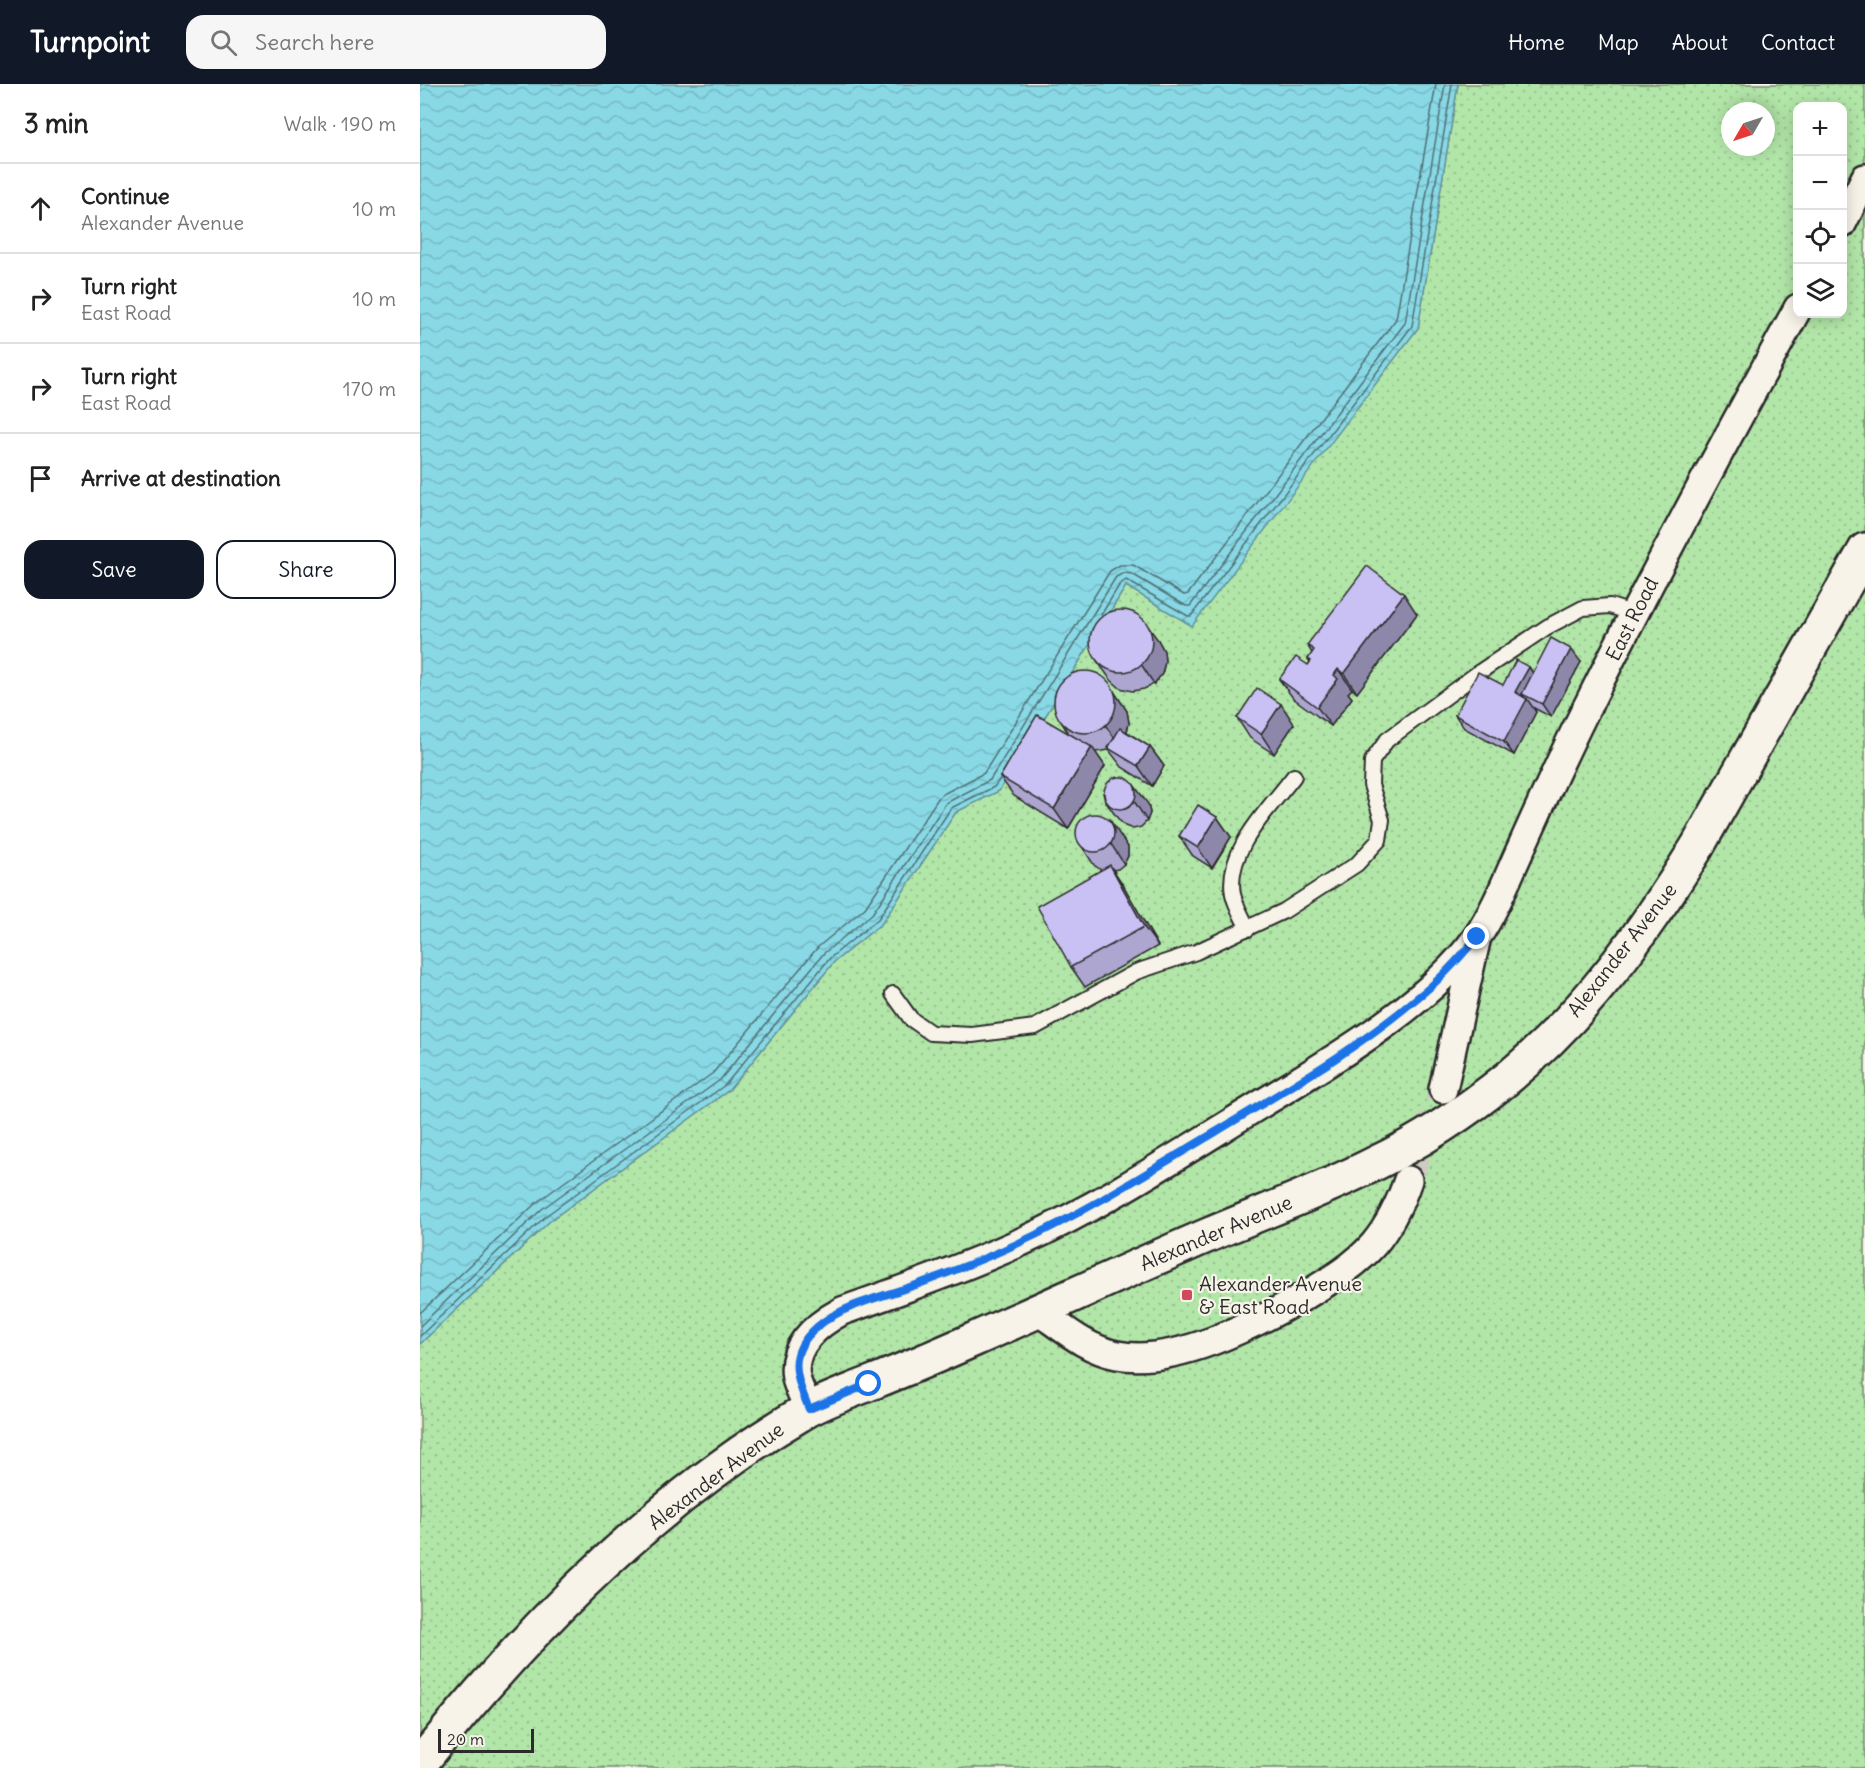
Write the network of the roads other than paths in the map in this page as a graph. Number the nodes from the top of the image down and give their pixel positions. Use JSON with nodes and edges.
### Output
{"nodes":[{"id":1,"x":1865,"y":178,"type":"edge"},
{"id":2,"x":1847,"y":214,"type":"edge"},
{"id":3,"x":1793,"y":315,"type":"edge"},
{"id":4,"x":1865,"y":550,"type":"edge"},
{"id":5,"x":1635,"y":614,"type":"junction"},
{"id":6,"x":1294,"y":776,"type":"dead end"},
{"id":7,"x":1248,"y":929,"type":"junction"},
{"id":8,"x":1477,"y":937,"type":"junction"},
{"id":9,"x":893,"y":994,"type":"dead end"},
{"id":10,"x":1443,"y":1089,"type":"tunnel mouth"},
{"id":11,"x":1408,"y":1180,"type":"tunnel mouth"},
{"id":12,"x":1038,"y":1311,"type":"junction"},
{"id":13,"x":809,"y":1409,"type":"junction"},
{"id":14,"x":420,"y":1764,"type":"edge"}],
"edges":[{"from":1,"to":2,"type":"street"},
{"from":3,"to":5,"type":"street","name":"East Road"},
{"from":4,"to":12,"type":"main road","name":"Alexander Avenue"},
{"from":5,"to":7,"type":"lane"},
{"from":5,"to":8,"type":"street","name":"East Road"},
{"from":6,"to":7,"type":"lane"},
{"from":7,"to":9,"type":"lane"},
{"from":8,"to":10,"type":"street","name":"East Road"},
{"from":8,"to":13,"type":"street","name":"East Road"},
{"from":11,"to":12,"type":"street"},
{"from":12,"to":13,"type":"main road","name":"Alexander Avenue"},
{"from":13,"to":14,"type":"main road","name":"Alexander Avenue"}]}
